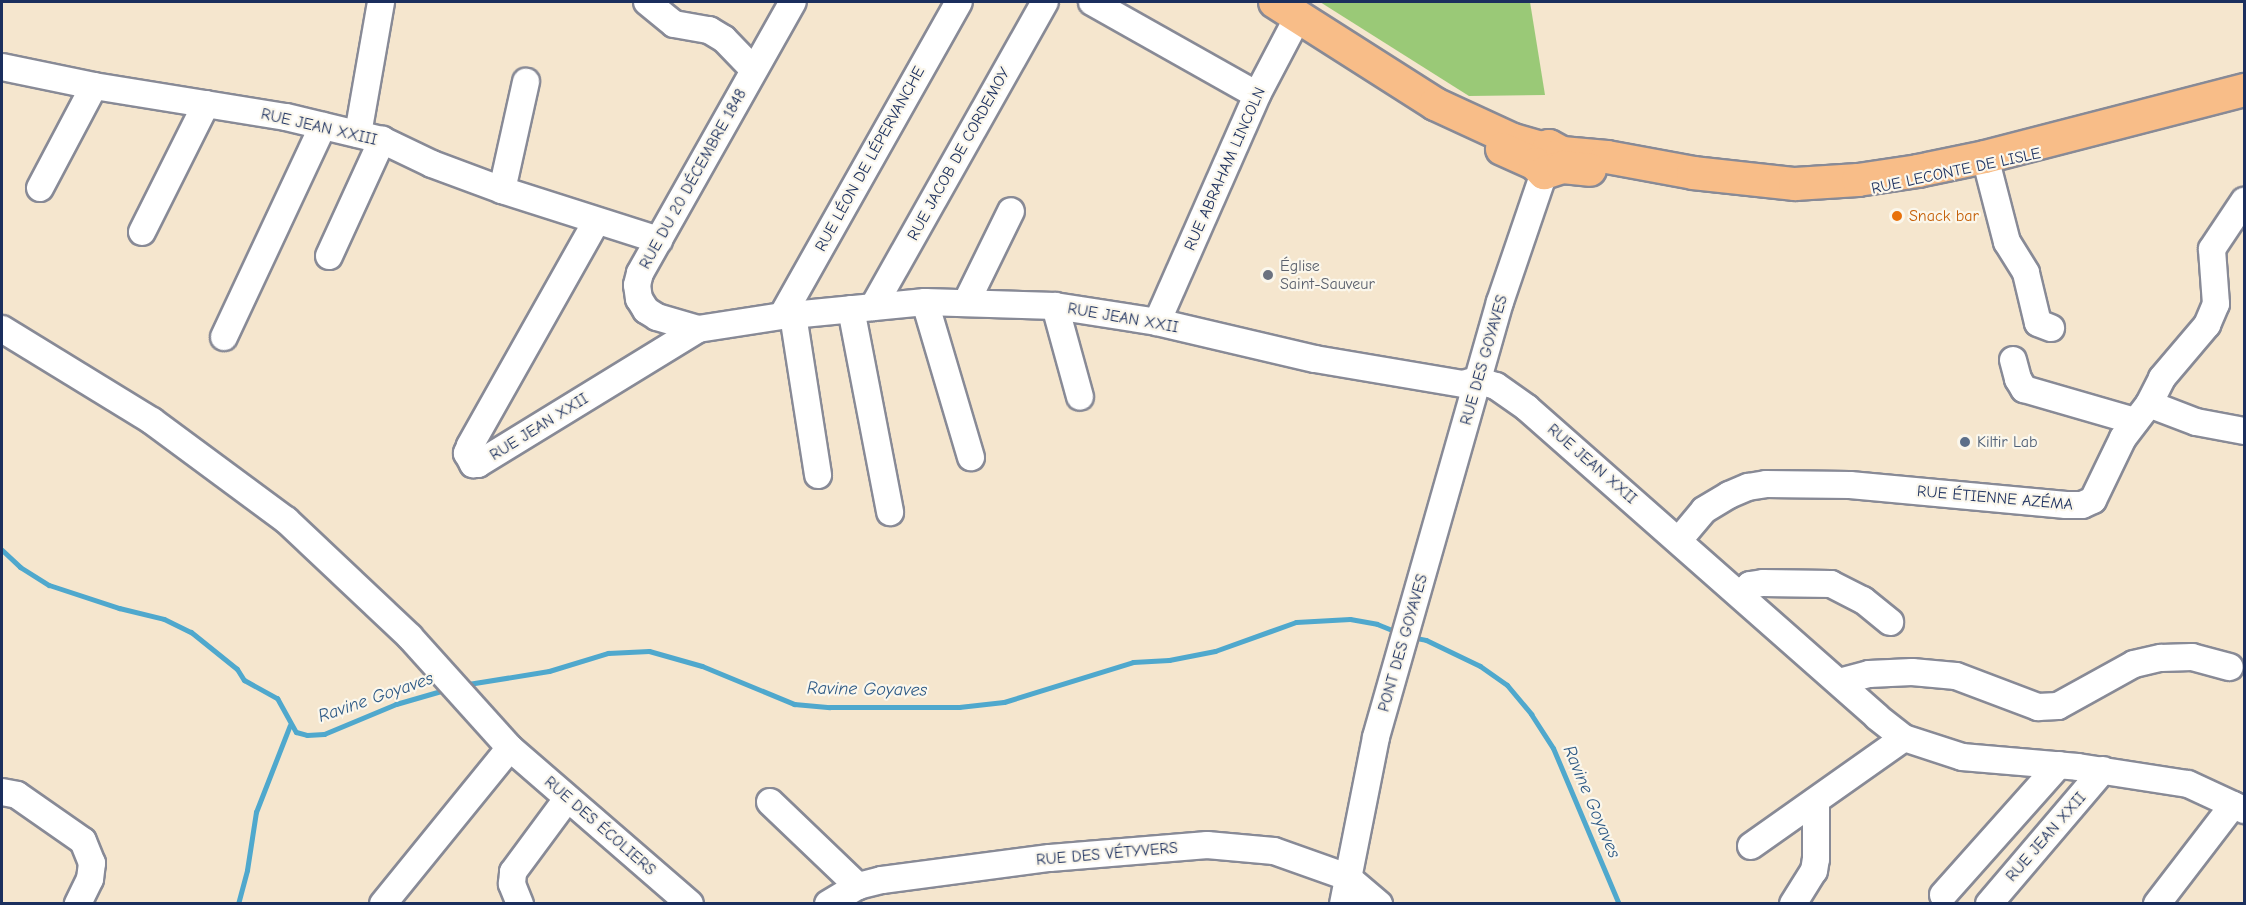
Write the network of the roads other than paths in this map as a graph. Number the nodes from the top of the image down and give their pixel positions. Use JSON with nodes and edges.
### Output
{"nodes":[{"id":1,"x":381,"y":2,"type":"edge"},
{"id":2,"x":647,"y":2,"type":"edge"},
{"id":3,"x":793,"y":2,"type":"edge"},
{"id":4,"x":959,"y":2,"type":"edge"},
{"id":5,"x":1045,"y":2,"type":"edge"},
{"id":6,"x":1092,"y":2,"type":"edge"},
{"id":7,"x":1287,"y":9,"type":"edge"},
{"id":8,"x":2,"y":67,"type":"edge"},
{"id":9,"x":753,"y":69,"type":"junction"},
{"id":10,"x":526,"y":82,"type":"dead end"},
{"id":11,"x":94,"y":86,"type":"junction"},
{"id":12,"x":1257,"y":95,"type":"junction"},
{"id":13,"x":2243,"y":100,"type":"edge"},
{"id":14,"x":206,"y":104,"type":"junction"},
{"id":15,"x":323,"y":126,"type":"junction"},
{"id":16,"x":370,"y":137,"type":"junction"},
{"id":17,"x":1548,"y":161,"type":"junction"},
{"id":18,"x":1986,"y":162,"type":"junction"},
{"id":19,"x":40,"y":188,"type":"dead end"},
{"id":20,"x":502,"y":190,"type":"junction"},
{"id":21,"x":2244,"y":201,"type":"edge"},
{"id":22,"x":1011,"y":212,"type":"dead end"},
{"id":23,"x":596,"y":222,"type":"junction"},
{"id":24,"x":142,"y":232,"type":"dead end"},
{"id":25,"x":659,"y":240,"type":"junction"},
{"id":26,"x":330,"y":256,"type":"dead end"},
{"id":27,"x":925,"y":302,"type":"junction"},
{"id":28,"x":966,"y":303,"type":"junction"},
{"id":29,"x":1055,"y":306,"type":"junction"},
{"id":30,"x":862,"y":308,"type":"junction"},
{"id":31,"x":787,"y":315,"type":"junction"},
{"id":32,"x":1157,"y":322,"type":"junction"},
{"id":33,"x":2,"y":328,"type":"edge"},
{"id":34,"x":2050,"y":328,"type":"dead end"},
{"id":35,"x":698,"y":329,"type":"junction"},
{"id":36,"x":224,"y":337,"type":"dead end"},
{"id":37,"x":2013,"y":360,"type":"dead end"},
{"id":38,"x":1477,"y":380,"type":"junction"},
{"id":39,"x":1080,"y":397,"type":"dead end"},
{"id":40,"x":2142,"y":412,"type":"junction"},
{"id":41,"x":2244,"y":431,"type":"edge"},
{"id":42,"x":970,"y":457,"type":"dead end"},
{"id":43,"x":818,"y":475,"type":"dead end"},
{"id":44,"x":890,"y":512,"type":"dead end"},
{"id":45,"x":1679,"y":540,"type":"junction"},
{"id":46,"x":1430,"y":549,"type":"joint"},
{"id":47,"x":1741,"y":595,"type":"junction"},
{"id":48,"x":1890,"y":622,"type":"dead end"},
{"id":49,"x":2230,"y":667,"type":"dead end"},
{"id":50,"x":1839,"y":682,"type":"junction"},
{"id":51,"x":1904,"y":738,"type":"junction"},
{"id":52,"x":510,"y":748,"type":"junction"},
{"id":53,"x":2059,"y":765,"type":"junction"},
{"id":54,"x":2103,"y":770,"type":"junction"},
{"id":55,"x":2,"y":792,"type":"edge"},
{"id":56,"x":567,"y":799,"type":"junction"},
{"id":57,"x":1816,"y":801,"type":"junction"},
{"id":58,"x":770,"y":802,"type":"dead end"},
{"id":59,"x":2239,"y":807,"type":"edge"},
{"id":60,"x":1751,"y":846,"type":"dead end"},
{"id":61,"x":1347,"y":877,"type":"junction"},
{"id":62,"x":874,"y":890,"type":"edge"},
{"id":63,"x":1943,"y":895,"type":"dead end"},
{"id":64,"x":78,"y":903,"type":"edge"},
{"id":65,"x":383,"y":903,"type":"edge"},
{"id":66,"x":520,"y":903,"type":"edge"},
{"id":67,"x":690,"y":903,"type":"edge"},
{"id":68,"x":828,"y":903,"type":"edge"},
{"id":69,"x":1343,"y":903,"type":"edge"},
{"id":70,"x":1379,"y":903,"type":"edge"},
{"id":71,"x":1793,"y":903,"type":"edge"},
{"id":72,"x":1989,"y":903,"type":"edge"},
{"id":73,"x":2157,"y":903,"type":"edge"}],
"edges":[{"from":1,"to":16,"type":"street"},
{"from":2,"to":9,"type":"street"},
{"from":3,"to":9,"type":"street","name":"RUE DU 20 DÉCEMBRE 1848"},
{"from":4,"to":31,"type":"street","name":"RUE LÉON DE LÉPERVANCHE"},
{"from":5,"to":30,"type":"street","name":"RUE JACOB DE CORDEMOY"},
{"from":6,"to":12,"type":"street"},
{"from":7,"to":12,"type":"street","name":"RUE ABRAHAM LINCOLN"},
{"from":7,"to":17,"type":"main road","name":"RUE LECONTE DE LISLE"},
{"from":8,"to":11,"type":"street","name":"RUE JEAN XXIII"},
{"from":9,"to":25,"type":"street","name":"RUE DU 20 DÉCEMBRE 1848"},
{"from":10,"to":20,"type":"street"},
{"from":11,"to":14,"type":"street","name":"RUE JEAN XXIII"},
{"from":11,"to":19,"type":"street"},
{"from":12,"to":32,"type":"street","name":"RUE ABRAHAM LINCOLN"},
{"from":13,"to":18,"type":"main road","name":"RUE LECONTE DE LISLE"},
{"from":14,"to":15,"type":"street","name":"RUE JEAN XXIII"},
{"from":14,"to":24,"type":"street"},
{"from":15,"to":16,"type":"street","name":"RUE JEAN XXIII"},
{"from":15,"to":36,"type":"street"},
{"from":16,"to":20,"type":"street","name":"RUE JEAN XXIII"},
{"from":16,"to":26,"type":"street"},
{"from":17,"to":18,"type":"main road","name":"RUE LECONTE DE LISLE"},
{"from":17,"to":38,"type":"street","name":"RUE DES GOYAVES"},
{"from":18,"to":34,"type":"street"},
{"from":20,"to":23,"type":"street","name":"RUE JEAN XXIII"},
{"from":21,"to":40,"type":"street","name":"RUE ÉTIENNE AZÉMA"},
{"from":22,"to":28,"type":"street"},
{"from":23,"to":25,"type":"street","name":"RUE JEAN XXIII"},
{"from":23,"to":35,"type":"street","name":"RUE JEAN XXII"},
{"from":25,"to":35,"type":"street","name":"RUE DU 20 DÉCEMBRE 1848"},
{"from":27,"to":28,"type":"street","name":"RUE JEAN XXII"},
{"from":27,"to":30,"type":"street","name":"RUE JEAN XXII"},
{"from":27,"to":42,"type":"street"},
{"from":28,"to":29,"type":"street","name":"RUE JEAN XXII"},
{"from":29,"to":32,"type":"street","name":"RUE JEAN XXII"},
{"from":29,"to":39,"type":"street","name":"RUE JEAN XXII"},
{"from":30,"to":31,"type":"street","name":"RUE JEAN XXII"},
{"from":30,"to":44,"type":"street"},
{"from":31,"to":35,"type":"street","name":"RUE JEAN XXII"},
{"from":31,"to":43,"type":"street"},
{"from":32,"to":38,"type":"street","name":"RUE JEAN XXII"},
{"from":33,"to":52,"type":"street","name":"RUE DES ÉCOLIERS"},
{"from":37,"to":40,"type":"street"},
{"from":38,"to":45,"type":"street","name":"RUE JEAN XXII"},
{"from":38,"to":46,"type":"street","name":"RUE DES GOYAVES"},
{"from":40,"to":41,"type":"street"},
{"from":40,"to":45,"type":"street","name":"RUE ÉTIENNE AZÉMA"},
{"from":45,"to":47,"type":"street","name":"RUE JEAN XXII"},
{"from":46,"to":61,"type":"street","name":"PONT DES GOYAVES"},
{"from":47,"to":48,"type":"street"},
{"from":47,"to":50,"type":"street","name":"RUE JEAN XXII"},
{"from":49,"to":50,"type":"street"},
{"from":50,"to":51,"type":"street","name":"RUE JEAN XXII"},
{"from":51,"to":53,"type":"street","name":"RUE JEAN XXII"},
{"from":51,"to":57,"type":"street"},
{"from":52,"to":56,"type":"street","name":"RUE DES ÉCOLIERS"},
{"from":52,"to":65,"type":"street"},
{"from":53,"to":54,"type":"street","name":"RUE JEAN XXII"},
{"from":53,"to":63,"type":"street"},
{"from":54,"to":59,"type":"street","name":"RUE JEAN XXII"},
{"from":54,"to":72,"type":"street","name":"RUE JEAN XXII"},
{"from":55,"to":64,"type":"street"},
{"from":56,"to":66,"type":"street"},
{"from":56,"to":67,"type":"street","name":"RUE DES ÉCOLIERS"},
{"from":57,"to":60,"type":"street"},
{"from":57,"to":71,"type":"street"},
{"from":58,"to":62,"type":"street"},
{"from":59,"to":73,"type":"street","name":"RUE JEAN XXII"},
{"from":61,"to":62,"type":"street","name":"RUE DES VÉTYVERS"},
{"from":61,"to":69,"type":"street"},
{"from":61,"to":70,"type":"street","name":"RUE DES VÉTYVERS"},
{"from":62,"to":68,"type":"street","name":"RUE DES VÉTYVERS"}]}
